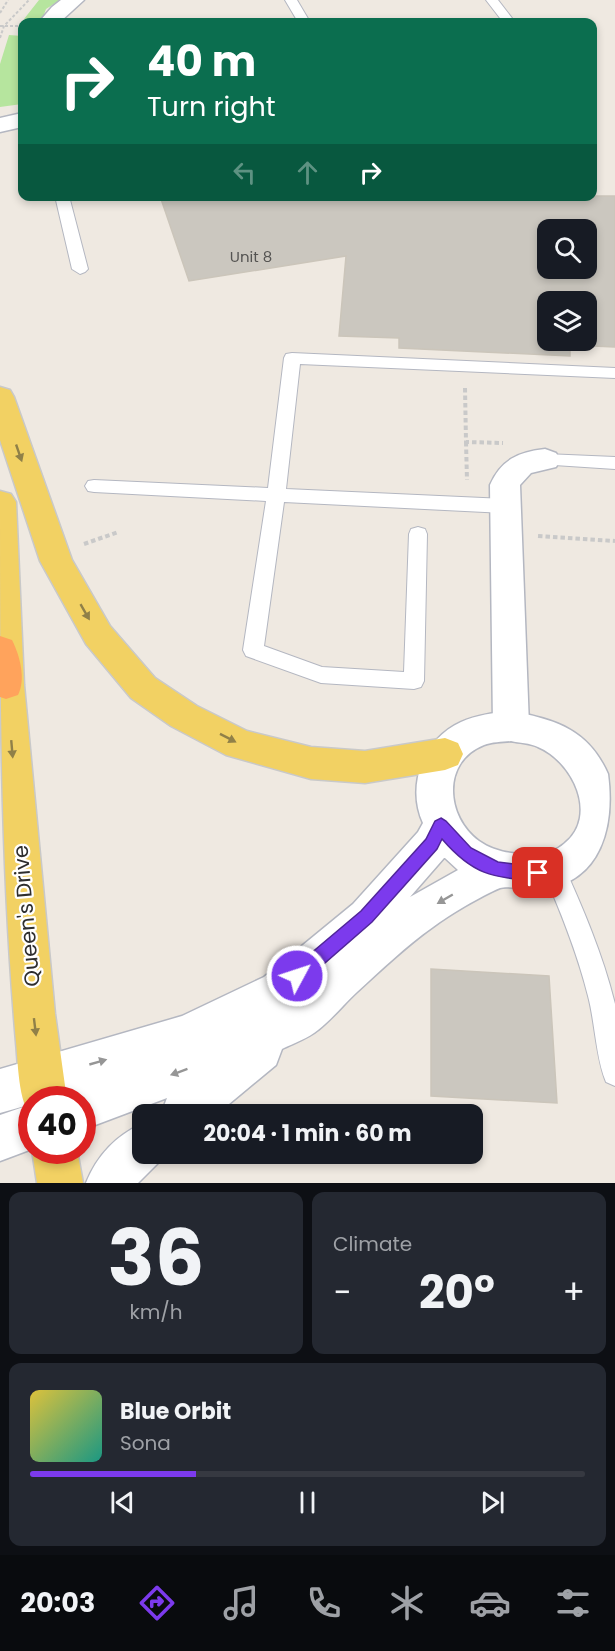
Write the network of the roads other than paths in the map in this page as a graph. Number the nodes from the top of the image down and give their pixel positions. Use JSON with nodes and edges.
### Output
{"nodes":[{"id":1,"x":74,"y":0,"type":"edge"},
{"id":2,"x":291,"y":0,"type":"edge"},
{"id":3,"x":492,"y":0,"type":"edge"},
{"id":4,"x":52,"y":18,"type":"edge"},
{"id":5,"x":302,"y":18,"type":"edge"},
{"id":6,"x":506,"y":18,"type":"edge"},
{"id":7,"x":63,"y":201,"type":"edge"},
{"id":8,"x":80,"y":269,"type":"dead end"},
{"id":9,"x":615,"y":374,"type":"edge"},
{"id":10,"x":0,"y":397,"type":"edge"},
{"id":11,"x":545,"y":460,"type":"joint"},
{"id":12,"x":615,"y":464,"type":"edge"},
{"id":13,"x":94,"y":486,"type":"dead end"},
{"id":14,"x":276,"y":495,"type":"junction"},
{"id":15,"x":0,"y":502,"type":"edge"},
{"id":16,"x":505,"y":506,"type":"junction"},
{"id":17,"x":418,"y":534,"type":"dead end"},
{"id":18,"x":0,"y":650,"type":"edge"},
{"id":19,"x":6,"y":685,"type":"junction"},
{"id":20,"x":511,"y":726,"type":"junction"},
{"id":21,"x":445,"y":754,"type":"junction"},
{"id":22,"x":582,"y":758,"type":"junction"},
{"id":23,"x":615,"y":778,"type":"edge"},
{"id":24,"x":441,"y":825,"type":"junction"},
{"id":25,"x":603,"y":841,"type":"edge"},
{"id":26,"x":554,"y":869,"type":"junction"},
{"id":27,"x":496,"y":870,"type":"junction"},
{"id":28,"x":302,"y":1017,"type":"junction"},
{"id":29,"x":615,"y":1073,"type":"edge"},
{"id":30,"x":44,"y":1086,"type":"edge"},
{"id":31,"x":52,"y":1086,"type":"edge"},
{"id":32,"x":18,"y":1090,"type":"edge"},
{"id":33,"x":0,"y":1091,"type":"edge"},
{"id":34,"x":96,"y":1103,"type":"edge"},
{"id":35,"x":195,"y":1104,"type":"edge"},
{"id":36,"x":18,"y":1131,"type":"edge"},
{"id":37,"x":0,"y":1138,"type":"edge"},
{"id":38,"x":132,"y":1156,"type":"edge"},
{"id":39,"x":57,"y":1164,"type":"edge"},
{"id":40,"x":60,"y":1183,"type":"edge"},
{"id":41,"x":109,"y":1183,"type":"edge"}],
"edges":[{"from":1,"to":4,"type":"street"},
{"from":2,"to":5,"type":"lane"},
{"from":3,"to":6,"type":"lane"},
{"from":7,"to":8,"type":"lane"},
{"from":9,"to":14,"type":"lane"},
{"from":10,"to":21,"type":"main road","one_way":true},
{"from":11,"to":12,"type":"lane"},
{"from":11,"to":16,"type":"street"},
{"from":13,"to":14,"type":"lane"},
{"from":14,"to":16,"type":"lane"},
{"from":14,"to":17,"type":"lane"},
{"from":15,"to":19,"type":"main road","name":"Queen's Drive"},
{"from":16,"to":20,"type":"street"},
{"from":18,"to":19,"type":"highway"},
{"from":19,"to":30,"type":"main road","name":"Queen's Drive","one_way":true},
{"from":20,"to":21,"type":"street"},
{"from":20,"to":22,"type":"street"},
{"from":21,"to":24,"type":"street"},
{"from":22,"to":23,"type":"street"},
{"from":22,"to":25,"type":"street"},
{"from":24,"to":27,"type":"street"},
{"from":31,"to":24,"type":"street","one_way":true},
{"from":25,"to":26,"type":"street"},
{"from":26,"to":27,"type":"street"},
{"from":26,"to":29,"type":"lane"},
{"from":27,"to":28,"type":"street","one_way":true},
{"from":28,"to":34,"type":"street","one_way":true},
{"from":28,"to":35,"type":"street"},
{"from":32,"to":33,"type":"street"},
{"from":36,"to":37,"type":"street"},
{"from":38,"to":41,"type":"street"},
{"from":39,"to":40,"type":"main road"}]}
